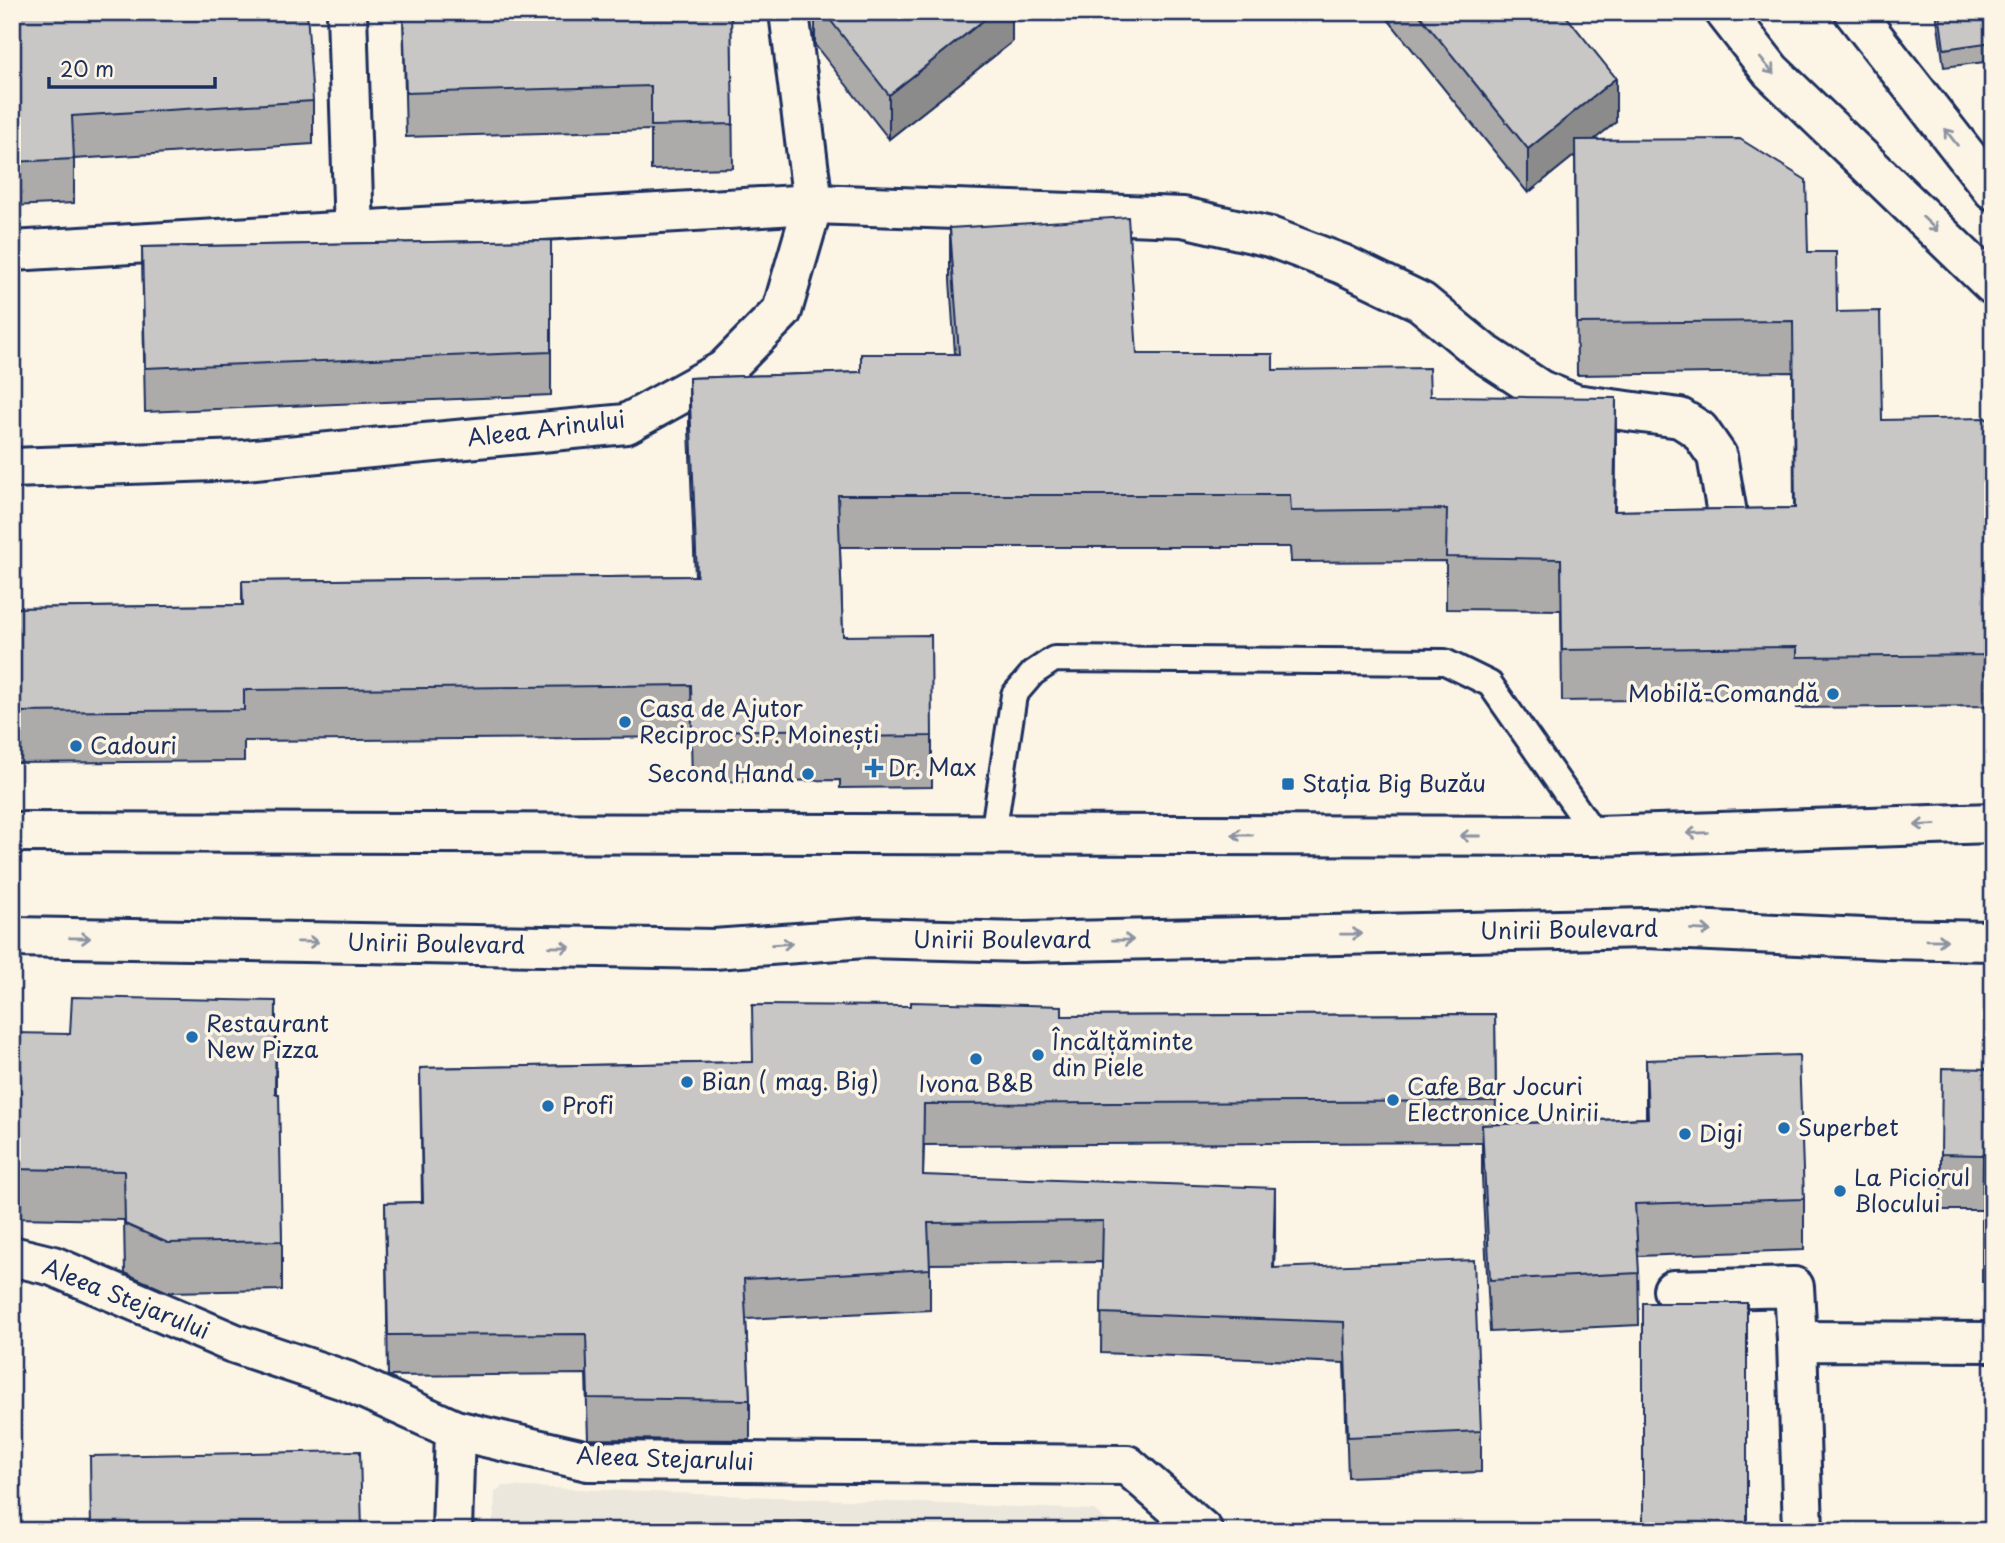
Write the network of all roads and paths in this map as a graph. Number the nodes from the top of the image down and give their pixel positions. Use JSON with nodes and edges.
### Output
{"nodes":[{"id":1,"x":348,"y":12,"type":"edge"},
{"id":2,"x":789,"y":12,"type":"edge"},
{"id":3,"x":1725,"y":12,"type":"edge"},
{"id":4,"x":1854,"y":12,"type":"edge"},
{"id":5,"x":1993,"y":190,"type":"edge"},
{"id":6,"x":813,"y":204,"type":"junction"},
{"id":7,"x":354,"y":233,"type":"junction"},
{"id":8,"x":12,"y":251,"type":"edge"},
{"id":9,"x":1993,"y":285,"type":"edge"},
{"id":10,"x":12,"y":468,"type":"edge"},
{"id":11,"x":1728,"y":519,"type":"edge"},
{"id":12,"x":1993,"y":823,"type":"edge"},
{"id":13,"x":12,"y":832,"type":"edge"},
{"id":14,"x":993,"y":835,"type":"junction"},
{"id":15,"x":1596,"y":836,"type":"junction"},
{"id":16,"x":12,"y":937,"type":"edge"},
{"id":17,"x":1993,"y":941,"type":"edge"},
{"id":18,"x":12,"y":1256,"type":"edge"},
{"id":19,"x":1673,"y":1290,"type":"dead end"},
{"id":20,"x":1797,"y":1341,"type":"junction"},
{"id":21,"x":1993,"y":1342,"type":"edge"},
{"id":22,"x":455,"y":1430,"type":"junction"},
{"id":23,"x":452,"y":1531,"type":"edge"},
{"id":24,"x":1203,"y":1531,"type":"edge"},
{"id":25,"x":1803,"y":1531,"type":"edge"}],
"edges":[{"from":1,"to":7,"type":"street"},
{"from":2,"to":6,"type":"street","name":"Aleea Arinului"},
{"from":3,"to":9,"type":"street","one_way":true},
{"from":5,"to":4,"type":"street","one_way":true},
{"from":6,"to":7,"type":"street"},
{"from":6,"to":10,"type":"street","name":"Aleea Arinului"},
{"from":6,"to":11,"type":"street"},
{"from":7,"to":8,"type":"street"},
{"from":12,"to":15,"type":"street","one_way":true},
{"from":13,"to":14,"type":"street"},
{"from":15,"to":14,"type":"street","one_way":true},
{"from":14,"to":15,"type":"lane"},
{"from":16,"to":17,"type":"street","name":"Unirii Boulevard","one_way":true},
{"from":18,"to":22,"type":"street","name":"Aleea Stejarului"},
{"from":19,"to":20,"type":"street"},
{"from":20,"to":21,"type":"street"},
{"from":20,"to":25,"type":"street"},
{"from":22,"to":23,"type":"street"},
{"from":22,"to":24,"type":"street","name":"Aleea Stejarului"}]}
